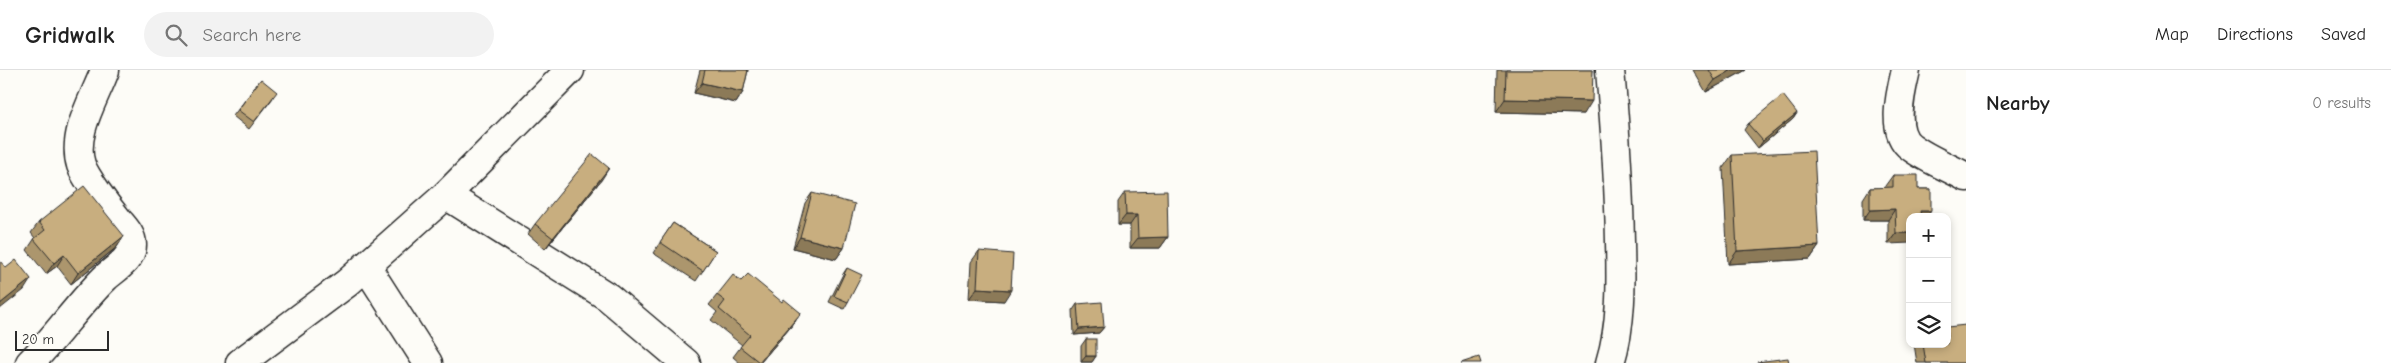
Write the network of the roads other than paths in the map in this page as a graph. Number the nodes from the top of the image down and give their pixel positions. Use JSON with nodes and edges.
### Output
{"nodes":[{"id":1,"x":105,"y":70,"type":"edge"},
{"id":2,"x":570,"y":70,"type":"edge"},
{"id":3,"x":1610,"y":70,"type":"edge"},
{"id":4,"x":1906,"y":70,"type":"edge"},
{"id":5,"x":1966,"y":177,"type":"edge"},
{"id":6,"x":446,"y":195,"type":"junction"},
{"id":7,"x":366,"y":266,"type":"junction"},
{"id":8,"x":30,"y":363,"type":"edge"},
{"id":9,"x":240,"y":363,"type":"edge"},
{"id":10,"x":428,"y":363,"type":"edge"},
{"id":11,"x":686,"y":363,"type":"edge"},
{"id":12,"x":1610,"y":363,"type":"edge"}],
"edges":[{"from":1,"to":8,"type":"street"},
{"from":2,"to":6,"type":"street"},
{"from":3,"to":12,"type":"street"},
{"from":4,"to":5,"type":"street"},
{"from":6,"to":7,"type":"street"},
{"from":6,"to":11,"type":"street"},
{"from":7,"to":9,"type":"street"},
{"from":7,"to":10,"type":"street"}]}
